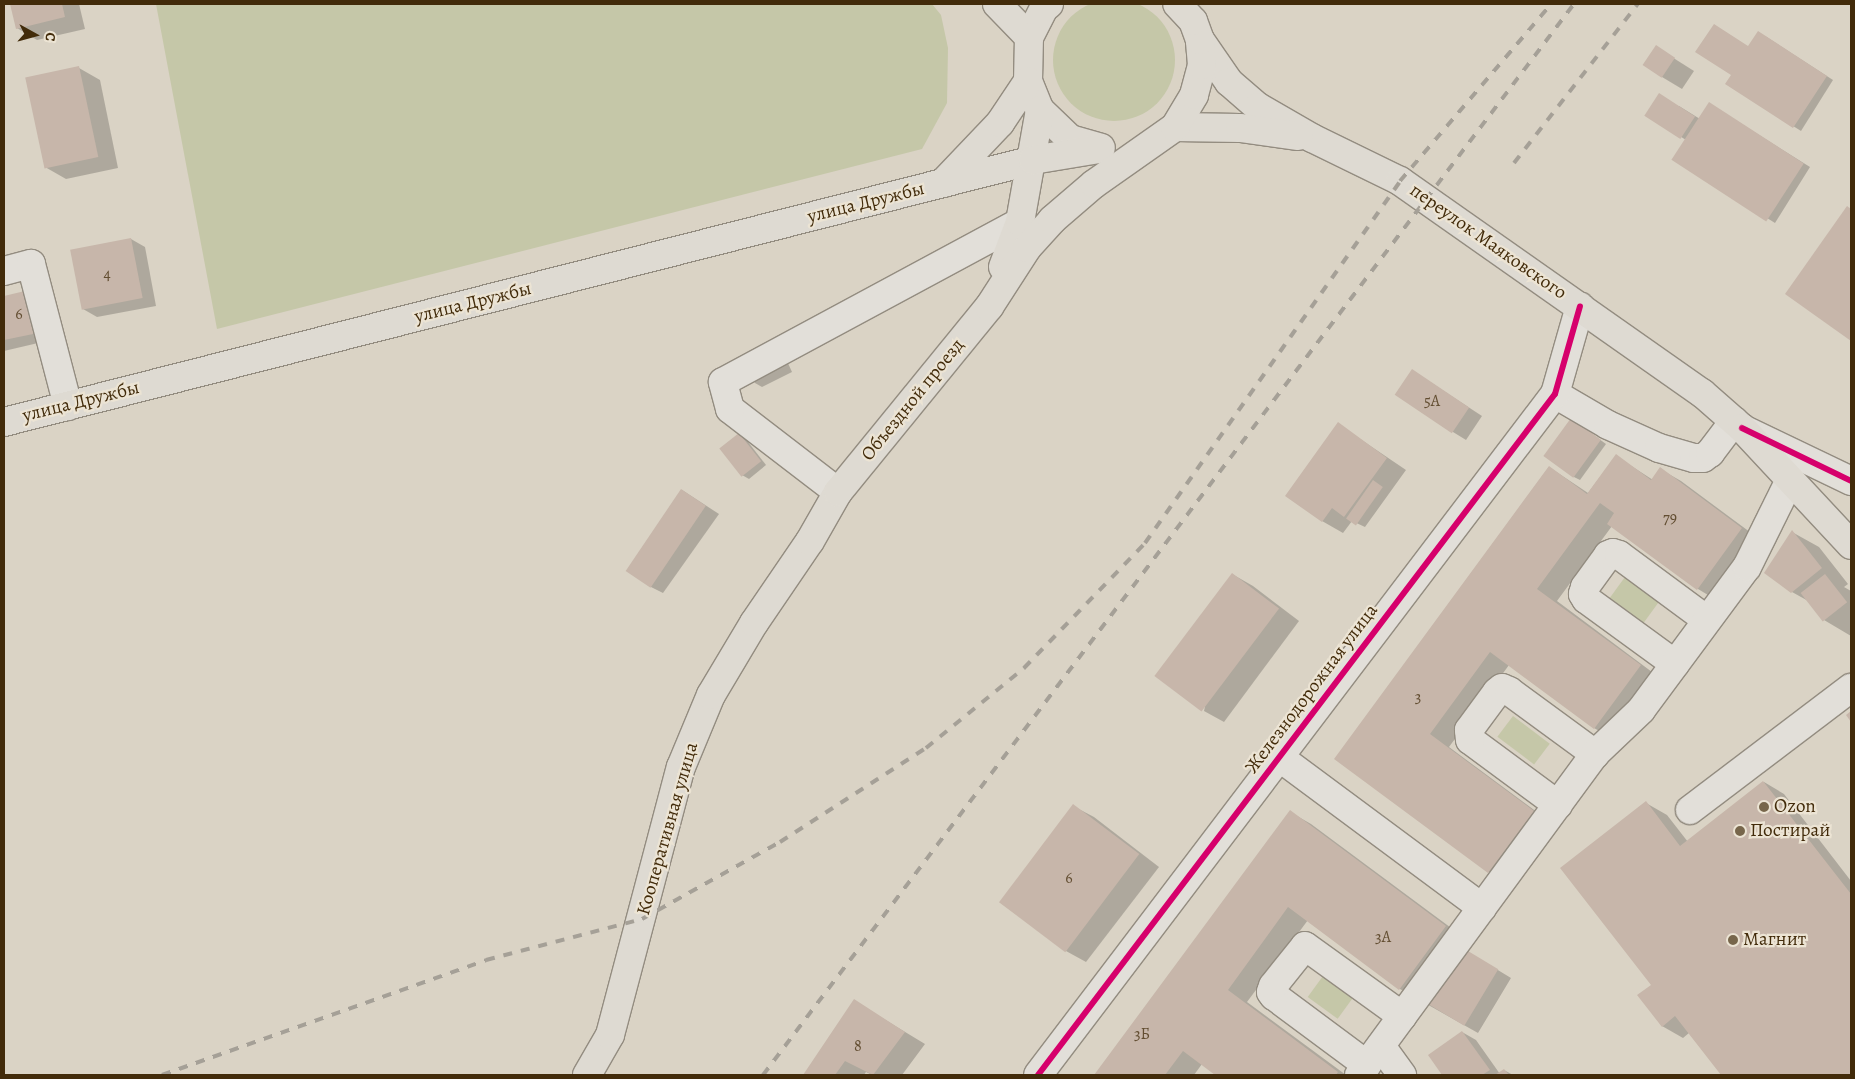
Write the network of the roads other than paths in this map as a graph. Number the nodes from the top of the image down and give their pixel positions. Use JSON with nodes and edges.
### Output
{"nodes":[{"id":1,"x":997,"y":4,"type":"edge"},
{"id":2,"x":1049,"y":4,"type":"edge"},
{"id":3,"x":1193,"y":17,"type":"edge"},
{"id":4,"x":1029,"y":37,"type":"junction"},
{"id":5,"x":1028,"y":81,"type":"junction"},
{"id":6,"x":1040,"y":110,"type":"junction"},
{"id":7,"x":1175,"y":127,"type":"junction"},
{"id":8,"x":1312,"y":138,"type":"junction"},
{"id":9,"x":1148,"y":146,"type":"junction"},
{"id":10,"x":1099,"y":148,"type":"junction"},
{"id":11,"x":1033,"y":160,"type":"junction"},
{"id":12,"x":943,"y":183,"type":"junction"},
{"id":13,"x":1020,"y":222,"type":"junction"},
{"id":14,"x":4,"y":271,"type":"edge"},
{"id":15,"x":1580,"y":306,"type":"junction"},
{"id":16,"x":989,"y":307,"type":"junction"},
{"id":17,"x":1555,"y":394,"type":"junction"},
{"id":18,"x":68,"y":406,"type":"junction"},
{"id":19,"x":4,"y":422,"type":"edge"},
{"id":20,"x":1738,"y":425,"type":"junction"},
{"id":21,"x":1790,"y":480,"type":"junction"},
{"id":22,"x":1851,"y":481,"type":"edge"},
{"id":23,"x":838,"y":492,"type":"junction"},
{"id":24,"x":1851,"y":545,"type":"edge"},
{"id":25,"x":1707,"y":620,"type":"junction"},
{"id":26,"x":1675,"y":664,"type":"junction"},
{"id":27,"x":1851,"y":688,"type":"edge"},
{"id":28,"x":1595,"y":754,"type":"junction"},
{"id":29,"x":1279,"y":758,"type":"junction"},
{"id":30,"x":1558,"y":805,"type":"junction"},
{"id":31,"x":1690,"y":810,"type":"dead end"},
{"id":32,"x":1482,"y":908,"type":"junction"},
{"id":33,"x":1402,"y":1016,"type":"junction"},
{"id":34,"x":1369,"y":1062,"type":"edge"},
{"id":35,"x":587,"y":1075,"type":"edge"},
{"id":36,"x":1038,"y":1075,"type":"edge"},
{"id":37,"x":1402,"y":1075,"type":"edge"}],
"edges":[{"from":1,"to":4,"type":"main road"},
{"from":2,"to":4,"type":"main road"},
{"from":3,"to":7,"type":"main road"},
{"from":3,"to":8,"type":"main road","name":"переулок Маяковского"},
{"from":4,"to":5,"type":"main road"},
{"from":5,"to":6,"type":"main road"},
{"from":5,"to":12,"type":"main road"},
{"from":6,"to":10,"type":"main road"},
{"from":6,"to":11,"type":"main road"},
{"from":7,"to":8,"type":"main road"},
{"from":7,"to":9,"type":"main road"},
{"from":8,"to":15,"type":"main road","name":"переулок Маяковского"},
{"from":9,"to":10,"type":"main road"},
{"from":9,"to":16,"type":"main road"},
{"from":10,"to":11,"type":"main road","name":"улица Дружбы"},
{"from":11,"to":12,"type":"main road","name":"улица Дружбы"},
{"from":11,"to":13,"type":"main road"},
{"from":12,"to":18,"type":"main road","name":"улица Дружбы"},
{"from":13,"to":16,"type":"main road"},
{"from":13,"to":23,"type":"street"},
{"from":14,"to":18,"type":"street"},
{"from":15,"to":17,"type":"street","name":"Железнодорожная улица"},
{"from":15,"to":20,"type":"main road","name":"переулок Маяковского"},
{"from":16,"to":23,"type":"main road","name":"Объездной проезд"},
{"from":17,"to":20,"type":"street"},
{"from":17,"to":29,"type":"street","name":"Железнодорожная улица"},
{"from":18,"to":19,"type":"main road","name":"улица Дружбы"},
{"from":20,"to":21,"type":"main road","name":"переулок Маяковского"},
{"from":20,"to":22,"type":"street"},
{"from":21,"to":24,"type":"main road","name":"переулок Маяковского"},
{"from":21,"to":25,"type":"street"},
{"from":23,"to":35,"type":"main road","name":"Кооперативная улица"},
{"from":25,"to":26,"type":"street"},
{"from":25,"to":26,"type":"street"},
{"from":26,"to":28,"type":"street"},
{"from":27,"to":31,"type":"street"},
{"from":28,"to":30,"type":"street"},
{"from":28,"to":30,"type":"street"},
{"from":29,"to":32,"type":"street"},
{"from":29,"to":36,"type":"street","name":"Железнодорожная улица"},
{"from":30,"to":32,"type":"street"},
{"from":32,"to":33,"type":"street"},
{"from":33,"to":34,"type":"street"},
{"from":33,"to":34,"type":"street"},
{"from":34,"to":37,"type":"street"}]}
